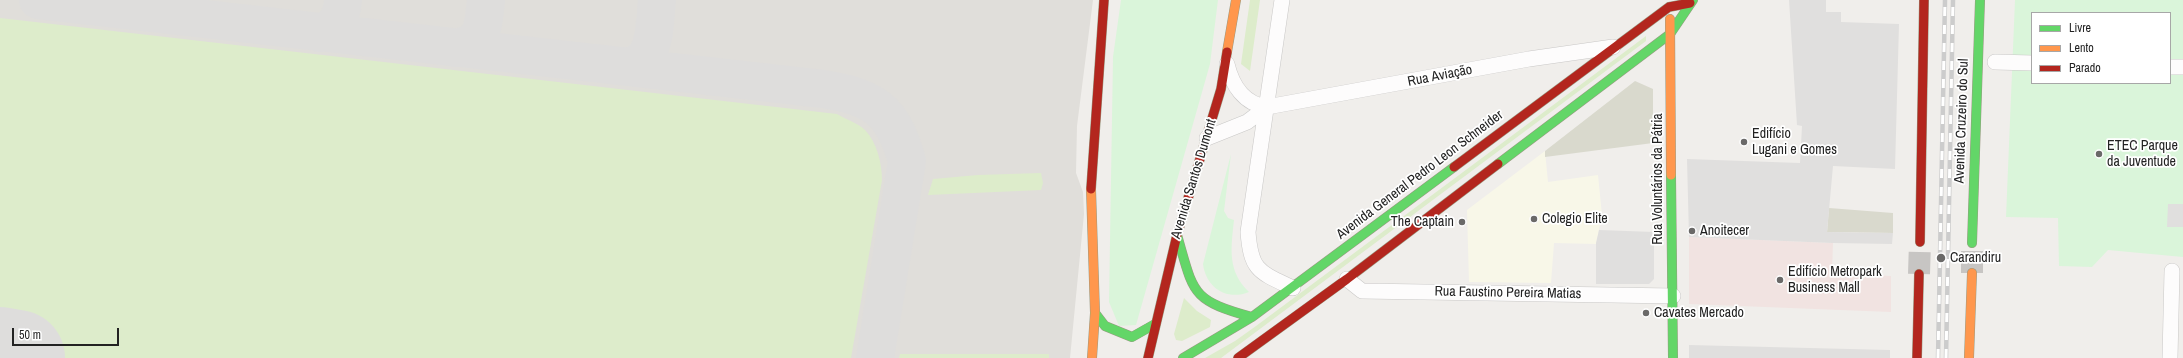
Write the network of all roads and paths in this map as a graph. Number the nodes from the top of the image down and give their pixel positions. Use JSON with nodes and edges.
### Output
{"nodes":[{"id":1,"x":1104,"y":0,"type":"edge"},
{"id":2,"x":1236,"y":0,"type":"edge"},
{"id":3,"x":1282,"y":0,"type":"edge"},
{"id":4,"x":1924,"y":0,"type":"edge"},
{"id":5,"x":1980,"y":0,"type":"edge"},
{"id":6,"x":1692,"y":1,"type":"edge"},
{"id":7,"x":1669,"y":3,"type":"edge"},
{"id":8,"x":1670,"y":34,"type":"junction"},
{"id":9,"x":1613,"y":47,"type":"junction"},
{"id":10,"x":1995,"y":62,"type":"dead end"},
{"id":11,"x":1226,"y":63,"type":"junction"},
{"id":12,"x":2031,"y":63,"type":"edge"},
{"id":13,"x":2171,"y":67,"type":"edge"},
{"id":14,"x":2183,"y":67,"type":"edge"},
{"id":15,"x":1267,"y":107,"type":"junction"},
{"id":16,"x":1207,"y":138,"type":"junction"},
{"id":17,"x":1177,"y":235,"type":"junction"},
{"id":18,"x":1920,"y":242,"type":"tunnel mouth"},
{"id":19,"x":1972,"y":243,"type":"tunnel mouth"},
{"id":20,"x":2172,"y":271,"type":"dead end"},
{"id":21,"x":1972,"y":273,"type":"tunnel mouth"},
{"id":22,"x":1919,"y":274,"type":"tunnel mouth"},
{"id":23,"x":1347,"y":279,"type":"junction"},
{"id":24,"x":1293,"y":288,"type":"junction"},
{"id":25,"x":1673,"y":296,"type":"junction"},
{"id":26,"x":1095,"y":313,"type":"junction"},
{"id":27,"x":1252,"y":317,"type":"junction"},
{"id":28,"x":1155,"y":324,"type":"junction"},
{"id":29,"x":1092,"y":358,"type":"edge"},
{"id":30,"x":1148,"y":358,"type":"edge"},
{"id":31,"x":1183,"y":358,"type":"edge"},
{"id":32,"x":1238,"y":358,"type":"edge"},
{"id":33,"x":1673,"y":358,"type":"edge"},
{"id":34,"x":1917,"y":358,"type":"edge"},
{"id":35,"x":1969,"y":358,"type":"edge"},
{"id":36,"x":2170,"y":358,"type":"edge"}],
"edges":[{"from":1,"to":26,"type":"main road"},
{"from":2,"to":11,"type":"main road","name":"Avenida Santos Dumont"},
{"from":3,"to":15,"type":"street"},
{"from":4,"to":18,"type":"main road"},
{"from":5,"to":19,"type":"main road","name":"Avenida Cruzeiro do Sul"},
{"from":6,"to":7,"type":"main road"},
{"from":6,"to":8,"type":"main road"},
{"from":7,"to":8,"type":"main road","name":"Rua Voluntários da Pátria"},
{"from":7,"to":9,"type":"main road","name":"Avenida General Pedro Leon Schneider"},
{"from":8,"to":23,"type":"main road"},
{"from":8,"to":25,"type":"main road","name":"Rua Voluntários da Pátria"},
{"from":9,"to":15,"type":"street","name":"Rua Aviação"},
{"from":9,"to":24,"type":"main road","name":"Avenida General Pedro Leon Schneider"},
{"from":10,"to":12,"type":"street"},
{"from":11,"to":15,"type":"street"},
{"from":11,"to":16,"type":"main road","name":"Avenida Santos Dumont"},
{"from":13,"to":14,"type":"street"},
{"from":15,"to":16,"type":"street","name":"Rua Aviação"},
{"from":15,"to":24,"type":"street"},
{"from":16,"to":17,"type":"main road","name":"Avenida Santos Dumont"},
{"from":17,"to":27,"type":"main road"},
{"from":17,"to":28,"type":"main road","name":"Avenida Santos Dumont"},
{"from":20,"to":36,"type":"street"},
{"from":21,"to":35,"type":"main road"},
{"from":22,"to":34,"type":"main road"},
{"from":23,"to":25,"type":"street","name":"Rua Faustino Pereira Matias"},
{"from":23,"to":32,"type":"main road"},
{"from":24,"to":27,"type":"main road","name":"Avenida General Pedro Leon Schneider"},
{"from":25,"to":33,"type":"main road","name":"Rua Voluntários da Pátria"},
{"from":26,"to":28,"type":"main road"},
{"from":26,"to":29,"type":"main road"},
{"from":27,"to":31,"type":"main road","name":"Avenida General Pedro Leon Schneider"},
{"from":28,"to":30,"type":"main road","name":"Avenida Santos Dumont"}]}
